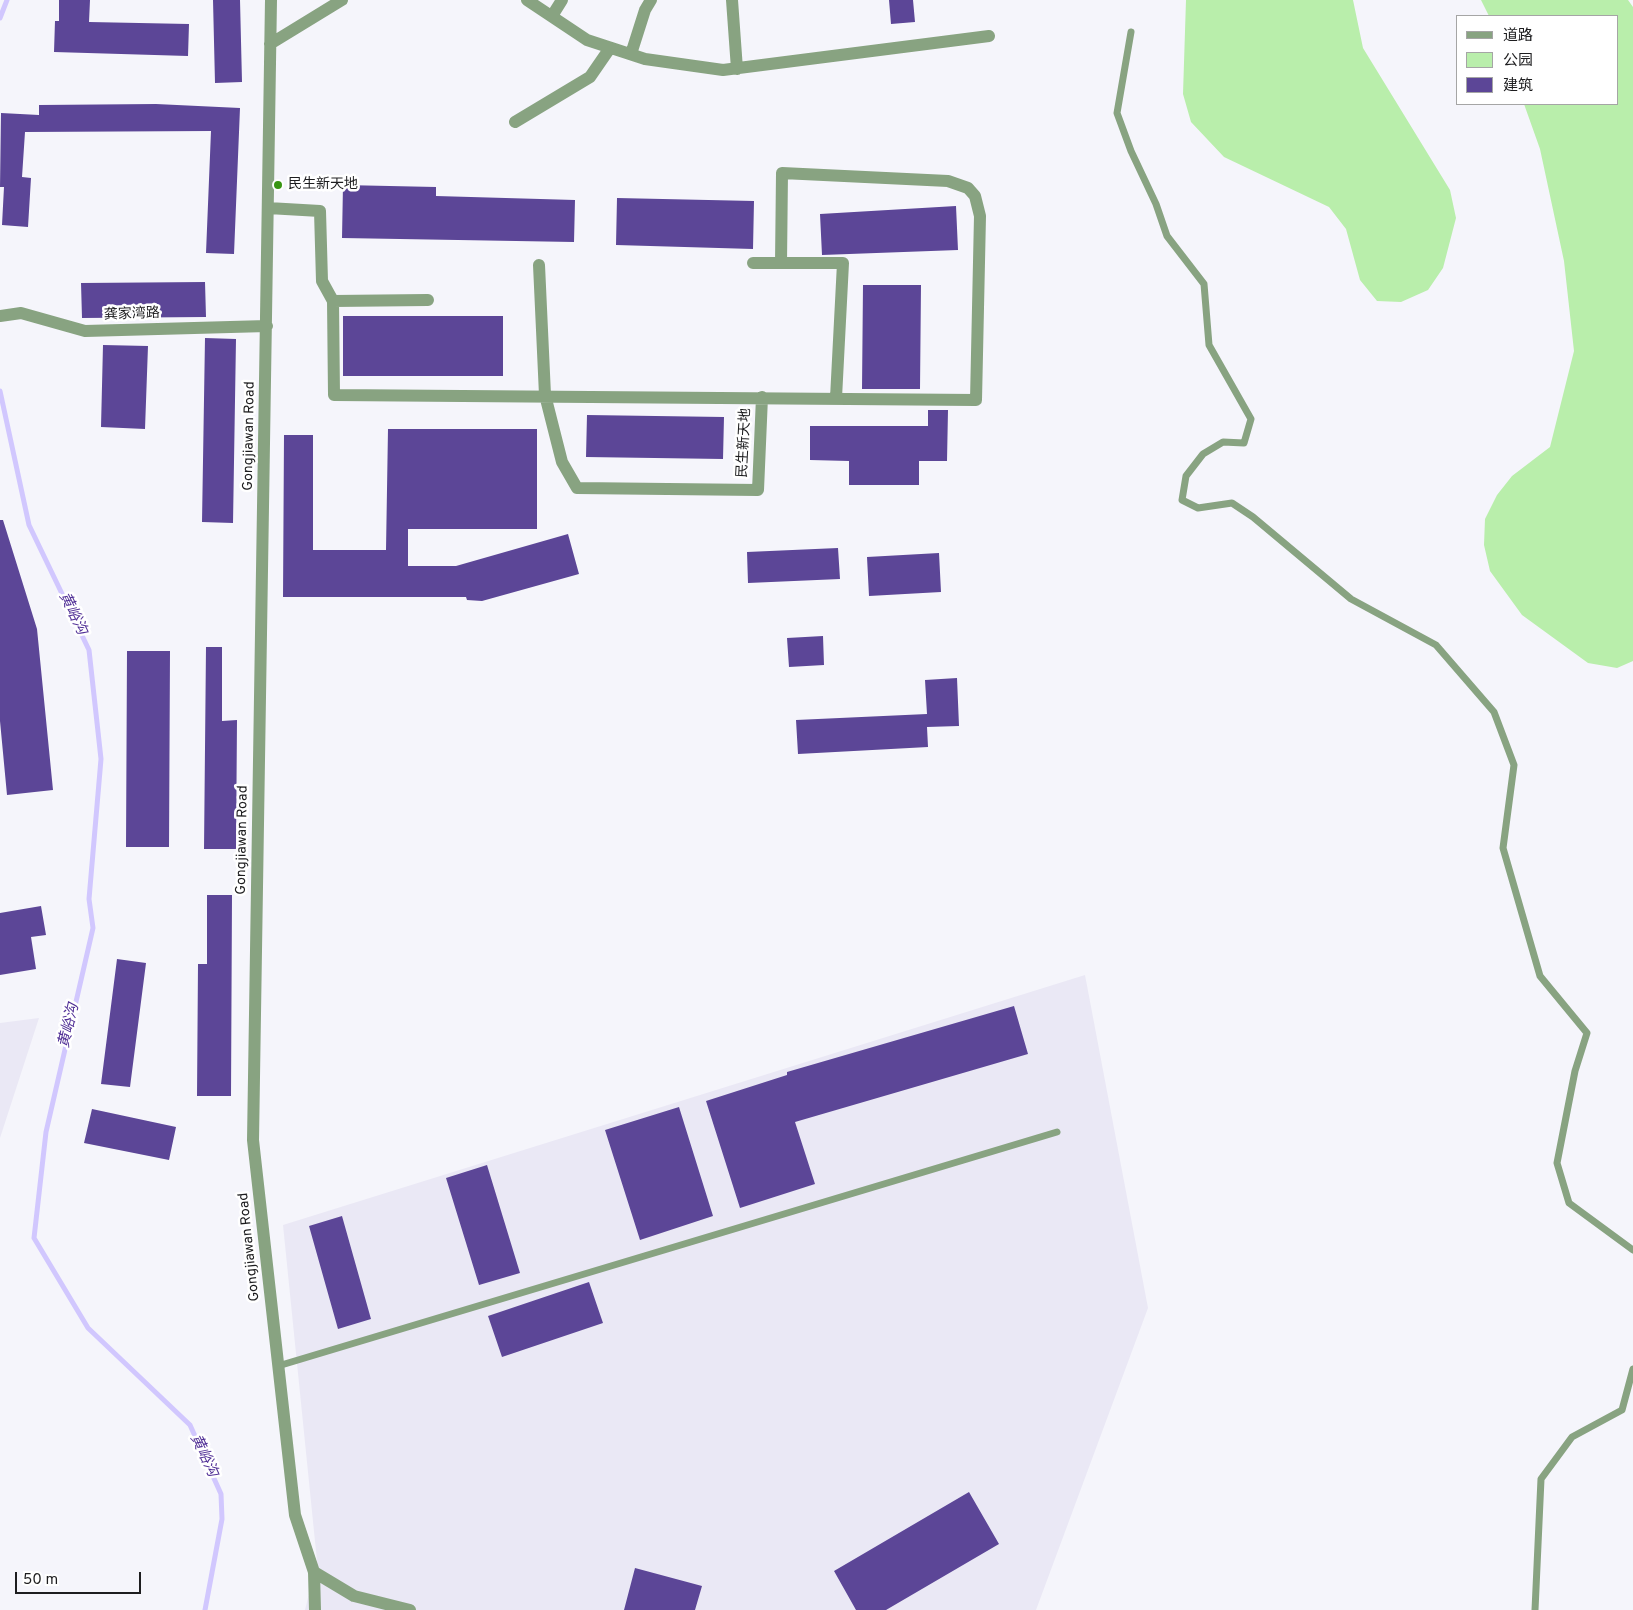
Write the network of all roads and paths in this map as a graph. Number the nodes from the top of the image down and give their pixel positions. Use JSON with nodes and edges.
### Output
{"nodes":[{"id":1,"x":271,"y":0,"type":"edge"},
{"id":2,"x":342,"y":0,"type":"edge"},
{"id":3,"x":527,"y":0,"type":"edge"},
{"id":4,"x":562,"y":0,"type":"edge"},
{"id":5,"x":651,"y":0,"type":"edge"},
{"id":6,"x":732,"y":0,"type":"edge"},
{"id":7,"x":552,"y":16,"type":"junction"},
{"id":8,"x":1131,"y":32,"type":"dead end"},
{"id":9,"x":989,"y":36,"type":"dead end"},
{"id":10,"x":270,"y":44,"type":"junction"},
{"id":11,"x":610,"y":48,"type":"junction"},
{"id":12,"x":631,"y":54,"type":"junction"},
{"id":13,"x":737,"y":69,"type":"junction"},
{"id":14,"x":515,"y":122,"type":"dead end"},
{"id":15,"x":268,"y":208,"type":"junction"},
{"id":16,"x":753,"y":263,"type":"dead end"},
{"id":17,"x":781,"y":263,"type":"junction"},
{"id":18,"x":539,"y":265,"type":"dead end"},
{"id":19,"x":428,"y":300,"type":"dead end"},
{"id":20,"x":334,"y":301,"type":"junction"},
{"id":21,"x":0,"y":316,"type":"edge"},
{"id":22,"x":267,"y":326,"type":"junction"},
{"id":23,"x":545,"y":395,"type":"junction"},
{"id":24,"x":762,"y":397,"type":"junction"},
{"id":25,"x":836,"y":398,"type":"junction"},
{"id":26,"x":1056,"y":1132,"type":"dead end"},
{"id":27,"x":1633,"y":1250,"type":"edge"},
{"id":28,"x":278,"y":1366,"type":"junction"},
{"id":29,"x":1633,"y":1369,"type":"edge"},
{"id":30,"x":314,"y":1572,"type":"junction"},
{"id":31,"x":314,"y":1610,"type":"edge"},
{"id":32,"x":410,"y":1610,"type":"edge"},
{"id":33,"x":1535,"y":1610,"type":"edge"}],
"edges":[{"from":1,"to":10,"type":"street","name":"Gongjiawan Road"},
{"from":2,"to":10,"type":"street"},
{"from":3,"to":7,"type":"street"},
{"from":4,"to":7,"type":"street"},
{"from":5,"to":12,"type":"street"},
{"from":6,"to":13,"type":"street"},
{"from":7,"to":11,"type":"street"},
{"from":8,"to":27,"type":"lane"},
{"from":9,"to":13,"type":"street"},
{"from":10,"to":15,"type":"street","name":"Gongjiawan Road"},
{"from":11,"to":12,"type":"street"},
{"from":11,"to":14,"type":"street"},
{"from":12,"to":13,"type":"street"},
{"from":15,"to":20,"type":"street"},
{"from":15,"to":22,"type":"street","name":"Gongjiawan Road"},
{"from":16,"to":17,"type":"street"},
{"from":17,"to":25,"type":"street"},
{"from":17,"to":25,"type":"street"},
{"from":18,"to":23,"type":"street"},
{"from":19,"to":20,"type":"street"},
{"from":20,"to":23,"type":"street"},
{"from":21,"to":22,"type":"street","name":"龚家湾路"},
{"from":22,"to":28,"type":"street","name":"Gongjiawan Road"},
{"from":23,"to":24,"type":"street"},
{"from":23,"to":24,"type":"street","name":"民生新天地"},
{"from":24,"to":25,"type":"street"},
{"from":26,"to":28,"type":"lane"},
{"from":28,"to":30,"type":"street","name":"Gongjiawan Road"},
{"from":29,"to":33,"type":"lane"},
{"from":30,"to":31,"type":"street","name":"Gongjiawan Road"},
{"from":30,"to":32,"type":"street"}]}
